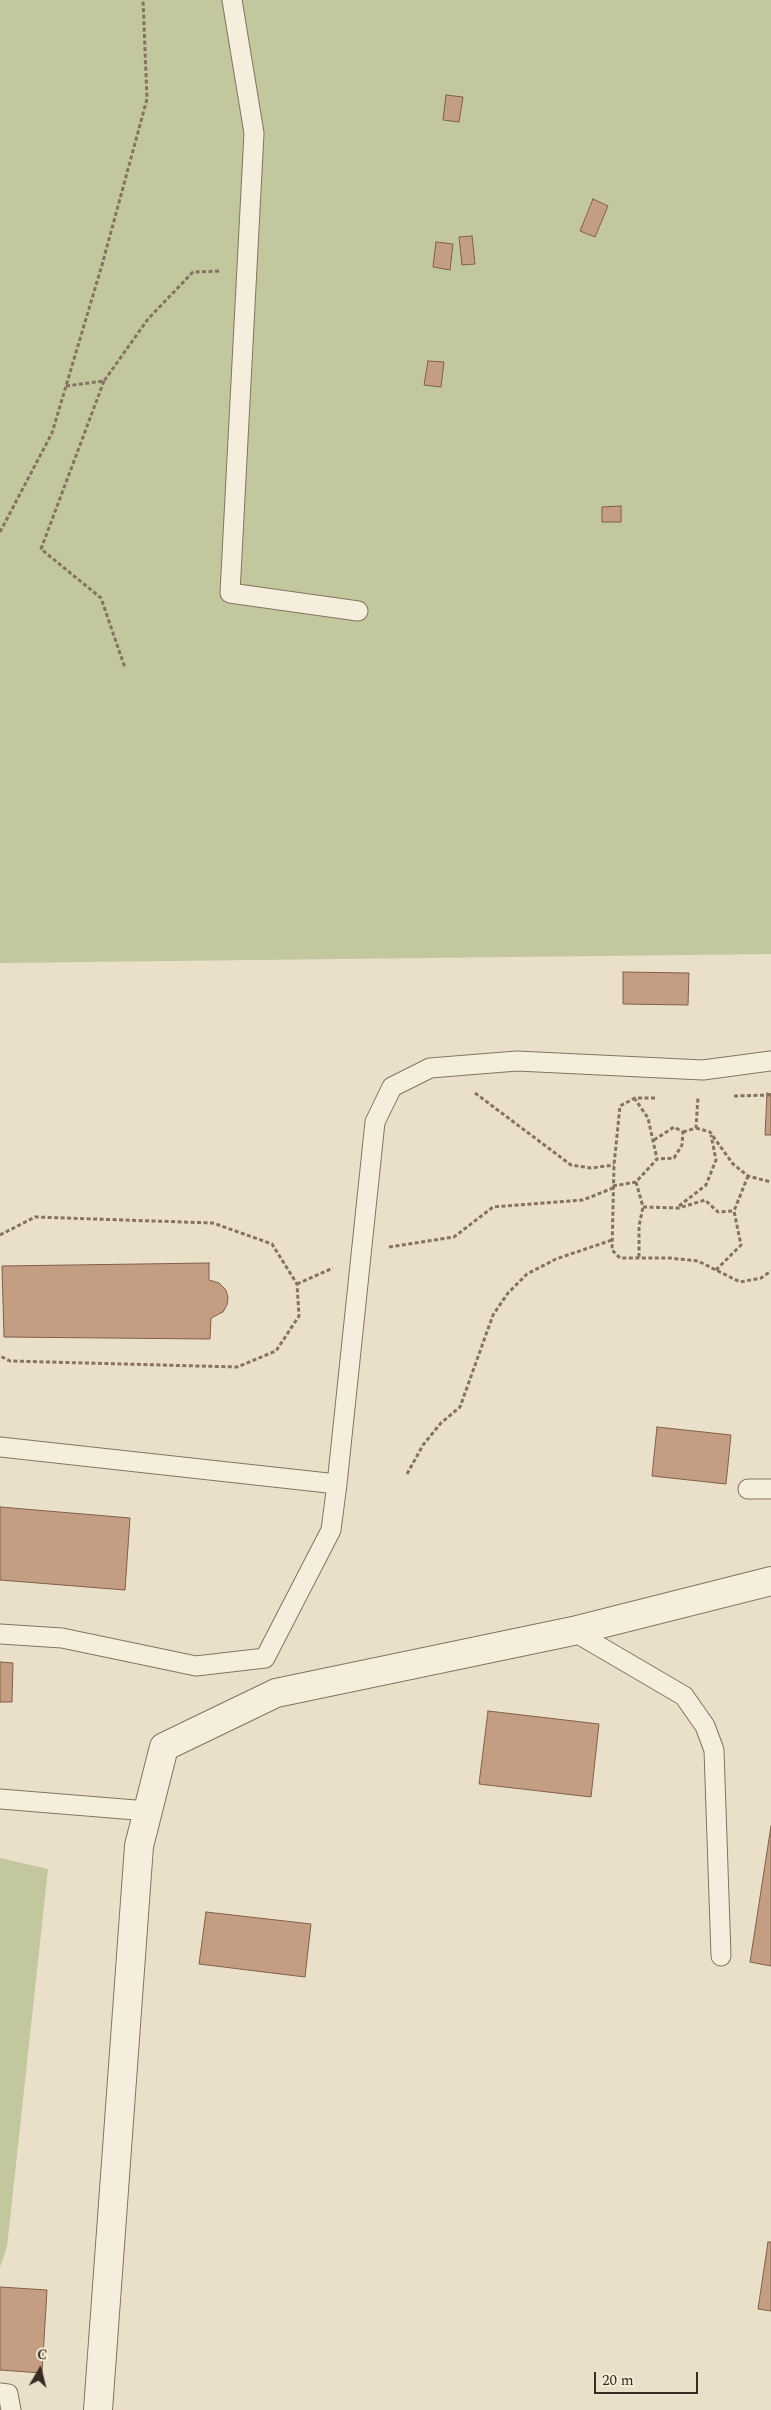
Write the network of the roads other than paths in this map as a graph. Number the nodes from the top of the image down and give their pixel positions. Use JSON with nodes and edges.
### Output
{"nodes":[{"id":1,"x":232,"y":0,"type":"edge"},
{"id":2,"x":358,"y":610,"type":"dead end"},
{"id":3,"x":771,"y":1061,"type":"edge"},
{"id":4,"x":0,"y":1448,"type":"edge"},
{"id":5,"x":336,"y":1484,"type":"junction"},
{"id":6,"x":771,"y":1489,"type":"edge"},
{"id":7,"x":748,"y":1490,"type":"dead end"},
{"id":8,"x":771,"y":1581,"type":"edge"},
{"id":9,"x":573,"y":1631,"type":"junction"},
{"id":10,"x":0,"y":1634,"type":"edge"},
{"id":11,"x":0,"y":1799,"type":"edge"},
{"id":12,"x":148,"y":1811,"type":"junction"},
{"id":13,"x":721,"y":1956,"type":"dead end"},
{"id":14,"x":0,"y":2393,"type":"edge"},
{"id":15,"x":11,"y":2410,"type":"edge"},
{"id":16,"x":98,"y":2410,"type":"edge"}],
"edges":[{"from":1,"to":2,"type":"lane"},
{"from":3,"to":5,"type":"lane"},
{"from":4,"to":5,"type":"lane"},
{"from":5,"to":10,"type":"lane"},
{"from":6,"to":7,"type":"lane"},
{"from":8,"to":9,"type":"street"},
{"from":9,"to":12,"type":"street"},
{"from":9,"to":13,"type":"lane"},
{"from":11,"to":12,"type":"lane"},
{"from":12,"to":16,"type":"street"},
{"from":14,"to":15,"type":"lane"}]}
